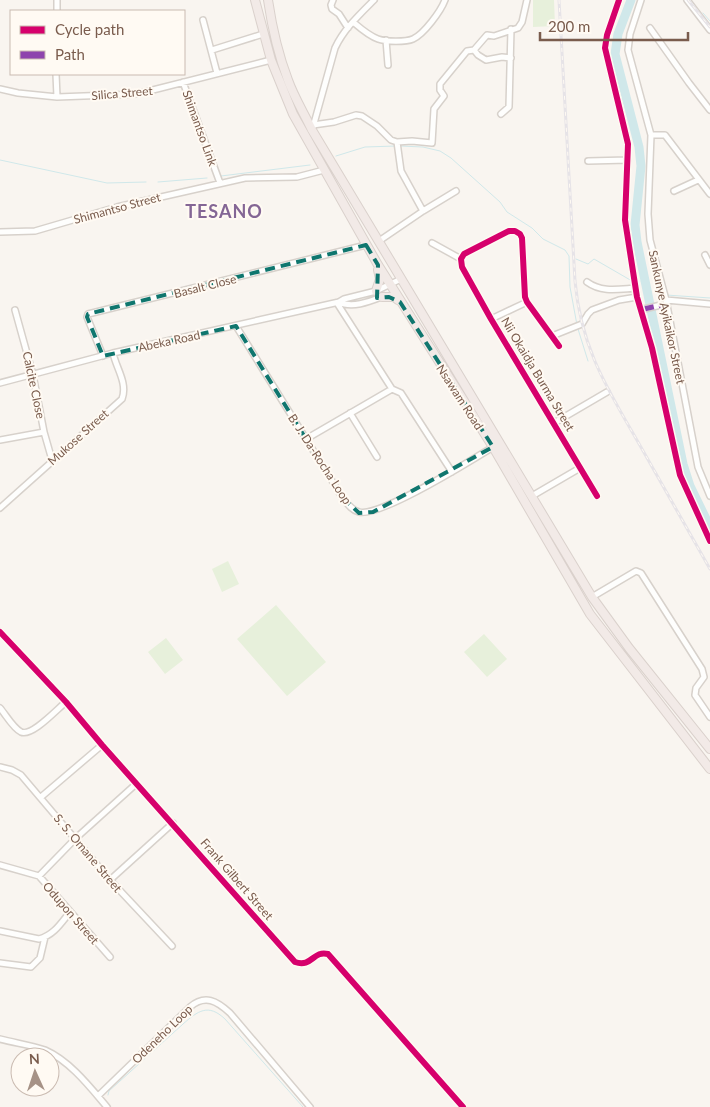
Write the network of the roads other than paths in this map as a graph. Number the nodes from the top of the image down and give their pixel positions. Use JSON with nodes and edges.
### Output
{"nodes":[{"id":1,"x":255,"y":0,"type":"edge"},
{"id":2,"x":268,"y":0,"type":"edge"},
{"id":3,"x":333,"y":0,"type":"edge"},
{"id":4,"x":374,"y":0,"type":"edge"},
{"id":5,"x":444,"y":0,"type":"edge"},
{"id":6,"x":527,"y":0,"type":"edge"},
{"id":7,"x":620,"y":0,"type":"edge"},
{"id":8,"x":641,"y":0,"type":"edge"},
{"id":9,"x":686,"y":0,"type":"edge"},
{"id":10,"x":203,"y":20,"type":"dead end"},
{"id":11,"x":352,"y":22,"type":"junction"},
{"id":12,"x":348,"y":28,"type":"junction"},
{"id":13,"x":650,"y":28,"type":"dead end"},
{"id":14,"x":511,"y":29,"type":"junction"},
{"id":15,"x":710,"y":30,"type":"edge"},
{"id":16,"x":263,"y":34,"type":"junction"},
{"id":17,"x":386,"y":40,"type":"junction"},
{"id":18,"x":212,"y":50,"type":"junction"},
{"id":19,"x":474,"y":50,"type":"junction"},
{"id":20,"x":511,"y":58,"type":"junction"},
{"id":21,"x":271,"y":60,"type":"junction"},
{"id":22,"x":388,"y":65,"type":"dead end"},
{"id":23,"x":217,"y":73,"type":"junction"},
{"id":24,"x":56,"y":75,"type":"edge"},
{"id":25,"x":183,"y":82,"type":"junction"},
{"id":26,"x":0,"y":89,"type":"edge"},
{"id":27,"x":57,"y":97,"type":"junction"},
{"id":28,"x":710,"y":110,"type":"edge"},
{"id":29,"x":502,"y":114,"type":"dead end"},
{"id":30,"x":313,"y":127,"type":"junction"},
{"id":31,"x":652,"y":135,"type":"junction"},
{"id":32,"x":397,"y":142,"type":"junction"},
{"id":33,"x":628,"y":160,"type":"junction"},
{"id":34,"x":588,"y":161,"type":"dead end"},
{"id":35,"x":324,"y":170,"type":"junction"},
{"id":36,"x":218,"y":178,"type":"junction"},
{"id":37,"x":698,"y":180,"type":"junction"},
{"id":38,"x":456,"y":191,"type":"dead end"},
{"id":39,"x":674,"y":192,"type":"dead end"},
{"id":40,"x":710,"y":194,"type":"edge"},
{"id":41,"x":423,"y":211,"type":"junction"},
{"id":42,"x":0,"y":232,"type":"edge"},
{"id":43,"x":379,"y":241,"type":"junction"},
{"id":44,"x":432,"y":243,"type":"dead end"},
{"id":45,"x":366,"y":246,"type":"junction"},
{"id":46,"x":705,"y":255,"type":"dead end"},
{"id":47,"x":461,"y":261,"type":"junction"},
{"id":48,"x":378,"y":265,"type":"junction"},
{"id":49,"x":710,"y":265,"type":"edge"},
{"id":50,"x":401,"y":279,"type":"junction"},
{"id":51,"x":588,"y":282,"type":"dead end"},
{"id":52,"x":406,"y":287,"type":"junction"},
{"id":53,"x":392,"y":288,"type":"junction"},
{"id":54,"x":636,"y":288,"type":"junction"},
{"id":55,"x":376,"y":291,"type":"junction"},
{"id":56,"x":382,"y":297,"type":"junction"},
{"id":57,"x":637,"y":297,"type":"junction"},
{"id":58,"x":666,"y":300,"type":"junction"},
{"id":59,"x":338,"y":302,"type":"junction"},
{"id":60,"x":400,"y":302,"type":"junction"},
{"id":61,"x":526,"y":302,"type":"junction"},
{"id":62,"x":710,"y":304,"type":"edge"},
{"id":63,"x":662,"y":306,"type":"dead end"},
{"id":64,"x":16,"y":310,"type":"dead end"},
{"id":65,"x":644,"y":310,"type":"dead end"},
{"id":66,"x":492,"y":319,"type":"junction"},
{"id":67,"x":236,"y":326,"type":"junction"},
{"id":68,"x":552,"y":336,"type":"junction"},
{"id":69,"x":559,"y":346,"type":"dead end"},
{"id":70,"x":113,"y":353,"type":"junction"},
{"id":71,"x":103,"y":356,"type":"junction"},
{"id":72,"x":33,"y":375,"type":"junction"},
{"id":73,"x":0,"y":383,"type":"edge"},
{"id":74,"x":392,"y":389,"type":"junction"},
{"id":75,"x":607,"y":392,"type":"dead end"},
{"id":76,"x":350,"y":412,"type":"junction"},
{"id":77,"x":554,"y":423,"type":"junction"},
{"id":78,"x":44,"y":432,"type":"junction"},
{"id":79,"x":306,"y":439,"type":"junction"},
{"id":80,"x":0,"y":440,"type":"edge"},
{"id":81,"x":492,"y":447,"type":"junction"},
{"id":82,"x":376,"y":457,"type":"dead end"},
{"id":83,"x":52,"y":460,"type":"junction"},
{"id":84,"x":580,"y":468,"type":"junction"},
{"id":85,"x":452,"y":472,"type":"junction"},
{"id":86,"x":532,"y":496,"type":"junction"},
{"id":87,"x":597,"y":496,"type":"dead end"},
{"id":88,"x":710,"y":496,"type":"edge"},
{"id":89,"x":0,"y":508,"type":"edge"},
{"id":90,"x":710,"y":541,"type":"edge"},
{"id":91,"x":592,"y":597,"type":"junction"},
{"id":92,"x":0,"y":632,"type":"edge"},
{"id":93,"x":66,"y":702,"type":"junction"},
{"id":94,"x":0,"y":708,"type":"edge"},
{"id":95,"x":710,"y":717,"type":"edge"},
{"id":96,"x":102,"y":745,"type":"junction"},
{"id":97,"x":710,"y":749,"type":"edge"},
{"id":98,"x":0,"y":767,"type":"edge"},
{"id":99,"x":710,"y":769,"type":"edge"},
{"id":100,"x":136,"y":784,"type":"junction"},
{"id":101,"x":41,"y":797,"type":"junction"},
{"id":102,"x":173,"y":824,"type":"junction"},
{"id":103,"x":76,"y":838,"type":"junction"},
{"id":104,"x":0,"y":865,"type":"edge"},
{"id":105,"x":39,"y":876,"type":"junction"},
{"id":106,"x":110,"y":880,"type":"junction"},
{"id":107,"x":70,"y":912,"type":"junction"},
{"id":108,"x":0,"y":931,"type":"edge"},
{"id":109,"x":45,"y":937,"type":"junction"},
{"id":110,"x":172,"y":946,"type":"dead end"},
{"id":111,"x":110,"y":957,"type":"dead end"},
{"id":112,"x":0,"y":963,"type":"edge"},
{"id":113,"x":0,"y":1039,"type":"edge"},
{"id":114,"x":98,"y":1096,"type":"junction"},
{"id":115,"x":107,"y":1107,"type":"edge"},
{"id":116,"x":310,"y":1107,"type":"edge"},
{"id":117,"x":463,"y":1107,"type":"edge"}],
"edges":[{"from":1,"to":16,"type":"highway","name":"Nsawam Road"},
{"from":2,"to":30,"type":"highway","name":"Nsawam Road"},
{"from":3,"to":12,"type":"street"},
{"from":4,"to":11,"type":"street"},
{"from":5,"to":17,"type":"street"},
{"from":6,"to":14,"type":"street"},
{"from":7,"to":33,"type":"street"},
{"from":8,"to":31,"type":"street","name":"Sankunye Ayikaikor Street"},
{"from":9,"to":15,"type":"street"},
{"from":10,"to":18,"type":"street"},
{"from":11,"to":12,"type":"street"},
{"from":11,"to":17,"type":"street"},
{"from":12,"to":30,"type":"street"},
{"from":13,"to":28,"type":"street"},
{"from":14,"to":19,"type":"street"},
{"from":14,"to":20,"type":"street"},
{"from":16,"to":18,"type":"street"},
{"from":16,"to":21,"type":"highway","name":"Nsawam Road"},
{"from":17,"to":22,"type":"street"},
{"from":18,"to":23,"type":"street"},
{"from":19,"to":20,"type":"street"},
{"from":19,"to":32,"type":"street"},
{"from":20,"to":29,"type":"street"},
{"from":21,"to":23,"type":"street","name":"Silica Street"},
{"from":21,"to":35,"type":"highway","name":"Nsawam Road"},
{"from":23,"to":25,"type":"street","name":"Silica Street"},
{"from":24,"to":27,"type":"street"},
{"from":25,"to":27,"type":"street","name":"Silica Street"},
{"from":25,"to":36,"type":"street","name":"Shimantso Link"},
{"from":26,"to":27,"type":"street","name":"Silica Street"},
{"from":30,"to":32,"type":"street"},
{"from":30,"to":43,"type":"highway","name":"Nsawam Road"},
{"from":31,"to":37,"type":"street"},
{"from":31,"to":58,"type":"street","name":"Sankunye Ayikaikor Street"},
{"from":32,"to":41,"type":"street"},
{"from":33,"to":34,"type":"street"},
{"from":33,"to":54,"type":"street"},
{"from":35,"to":36,"type":"street","name":"Shimantso Street"},
{"from":35,"to":45,"type":"highway","name":"Nsawam Road"},
{"from":36,"to":42,"type":"street","name":"Shimantso Street"},
{"from":37,"to":39,"type":"street"},
{"from":37,"to":40,"type":"street"},
{"from":38,"to":41,"type":"street"},
{"from":41,"to":43,"type":"street"},
{"from":43,"to":50,"type":"highway","name":"Nsawam Road"},
{"from":44,"to":47,"type":"street"},
{"from":45,"to":48,"type":"highway","name":"Nsawam Road"},
{"from":45,"to":71,"type":"street","name":"Basalt Close"},
{"from":46,"to":49,"type":"street"},
{"from":47,"to":61,"type":"street"},
{"from":47,"to":66,"type":"street","name":"Nii Okaidja Burma Street"},
{"from":48,"to":53,"type":"highway","name":"Nsawam Road"},
{"from":48,"to":55,"type":"highway"},
{"from":50,"to":52,"type":"highway","name":"Nsawam Road"},
{"from":50,"to":53,"type":"street","name":"Abeka Road"},
{"from":51,"to":54,"type":"street"},
{"from":52,"to":53,"type":"street","name":"Abeka Road"},
{"from":52,"to":86,"type":"highway","name":"Nsawam Road"},
{"from":53,"to":55,"type":"street","name":"Abeka Road"},
{"from":53,"to":56,"type":"street","name":"Abeka Road"},
{"from":53,"to":60,"type":"highway","name":"Nsawam Road"},
{"from":54,"to":57,"type":"street"},
{"from":55,"to":59,"type":"street","name":"Abeka Road"},
{"from":56,"to":59,"type":"street","name":"Abeka Road"},
{"from":56,"to":60,"type":"highway"},
{"from":57,"to":68,"type":"street"},
{"from":57,"to":90,"type":"street"},
{"from":58,"to":62,"type":"street"},
{"from":58,"to":88,"type":"street","name":"Sankunye Ayikaikor Street"},
{"from":59,"to":67,"type":"street","name":"Abeka Road"},
{"from":59,"to":74,"type":"street"},
{"from":60,"to":81,"type":"highway","name":"Nsawam Road"},
{"from":61,"to":66,"type":"street"},
{"from":61,"to":68,"type":"street"},
{"from":63,"to":65,"type":"street"},
{"from":64,"to":72,"type":"street","name":"Calcite Close"},
{"from":66,"to":77,"type":"street","name":"Nii Okaidja Burma Street"},
{"from":67,"to":70,"type":"street","name":"Abeka Road"},
{"from":67,"to":79,"type":"street","name":"B. J. Da-Rocha Loop"},
{"from":68,"to":69,"type":"street"},
{"from":70,"to":71,"type":"street","name":"Abeka Road"},
{"from":70,"to":83,"type":"street","name":"Mukose Street"},
{"from":71,"to":72,"type":"street","name":"Abeka Road"},
{"from":72,"to":73,"type":"street","name":"Abeka Road"},
{"from":72,"to":78,"type":"street","name":"Calcite Close"},
{"from":74,"to":76,"type":"street"},
{"from":74,"to":85,"type":"street"},
{"from":75,"to":77,"type":"street"},
{"from":76,"to":79,"type":"street"},
{"from":76,"to":82,"type":"street"},
{"from":77,"to":84,"type":"street","name":"Nii Okaidja Burma Street"},
{"from":78,"to":80,"type":"street"},
{"from":78,"to":83,"type":"street","name":"Calcite Close"},
{"from":79,"to":85,"type":"street","name":"B. J. Da-Rocha Loop"},
{"from":81,"to":85,"type":"street","name":"B. J. Da-Rocha Loop"},
{"from":81,"to":99,"type":"highway","name":"Nsawam Road"},
{"from":83,"to":89,"type":"street","name":"Mukose Street"},
{"from":84,"to":86,"type":"street"},
{"from":84,"to":87,"type":"street","name":"Nii Okaidja Burma Street"},
{"from":86,"to":91,"type":"highway","name":"Nsawam Road"},
{"from":91,"to":95,"type":"street"},
{"from":91,"to":97,"type":"highway","name":"Nsawam Road"},
{"from":92,"to":93,"type":"street","name":"Frank Gilbert Street"},
{"from":93,"to":94,"type":"street"},
{"from":93,"to":96,"type":"street","name":"Frank Gilbert Street"},
{"from":96,"to":100,"type":"street","name":"Frank Gilbert Street"},
{"from":96,"to":101,"type":"street"},
{"from":98,"to":101,"type":"street","name":"S. S. Omane Street"},
{"from":100,"to":102,"type":"street","name":"Frank Gilbert Street"},
{"from":100,"to":103,"type":"street"},
{"from":101,"to":103,"type":"street","name":"S. S. Omane Street"},
{"from":102,"to":106,"type":"street"},
{"from":102,"to":117,"type":"street","name":"Frank Gilbert Street"},
{"from":103,"to":105,"type":"street"},
{"from":103,"to":106,"type":"street","name":"S. S. Omane Street"},
{"from":104,"to":105,"type":"street","name":"Odupon Street"},
{"from":105,"to":107,"type":"street","name":"Odupon Street"},
{"from":106,"to":110,"type":"street","name":"S. S. Omane Street"},
{"from":107,"to":109,"type":"street"},
{"from":107,"to":111,"type":"street","name":"Odupon Street"},
{"from":108,"to":109,"type":"street"},
{"from":109,"to":112,"type":"street"},
{"from":113,"to":114,"type":"street"},
{"from":114,"to":115,"type":"street"},
{"from":114,"to":116,"type":"street","name":"Odeneho Loop"}]}
